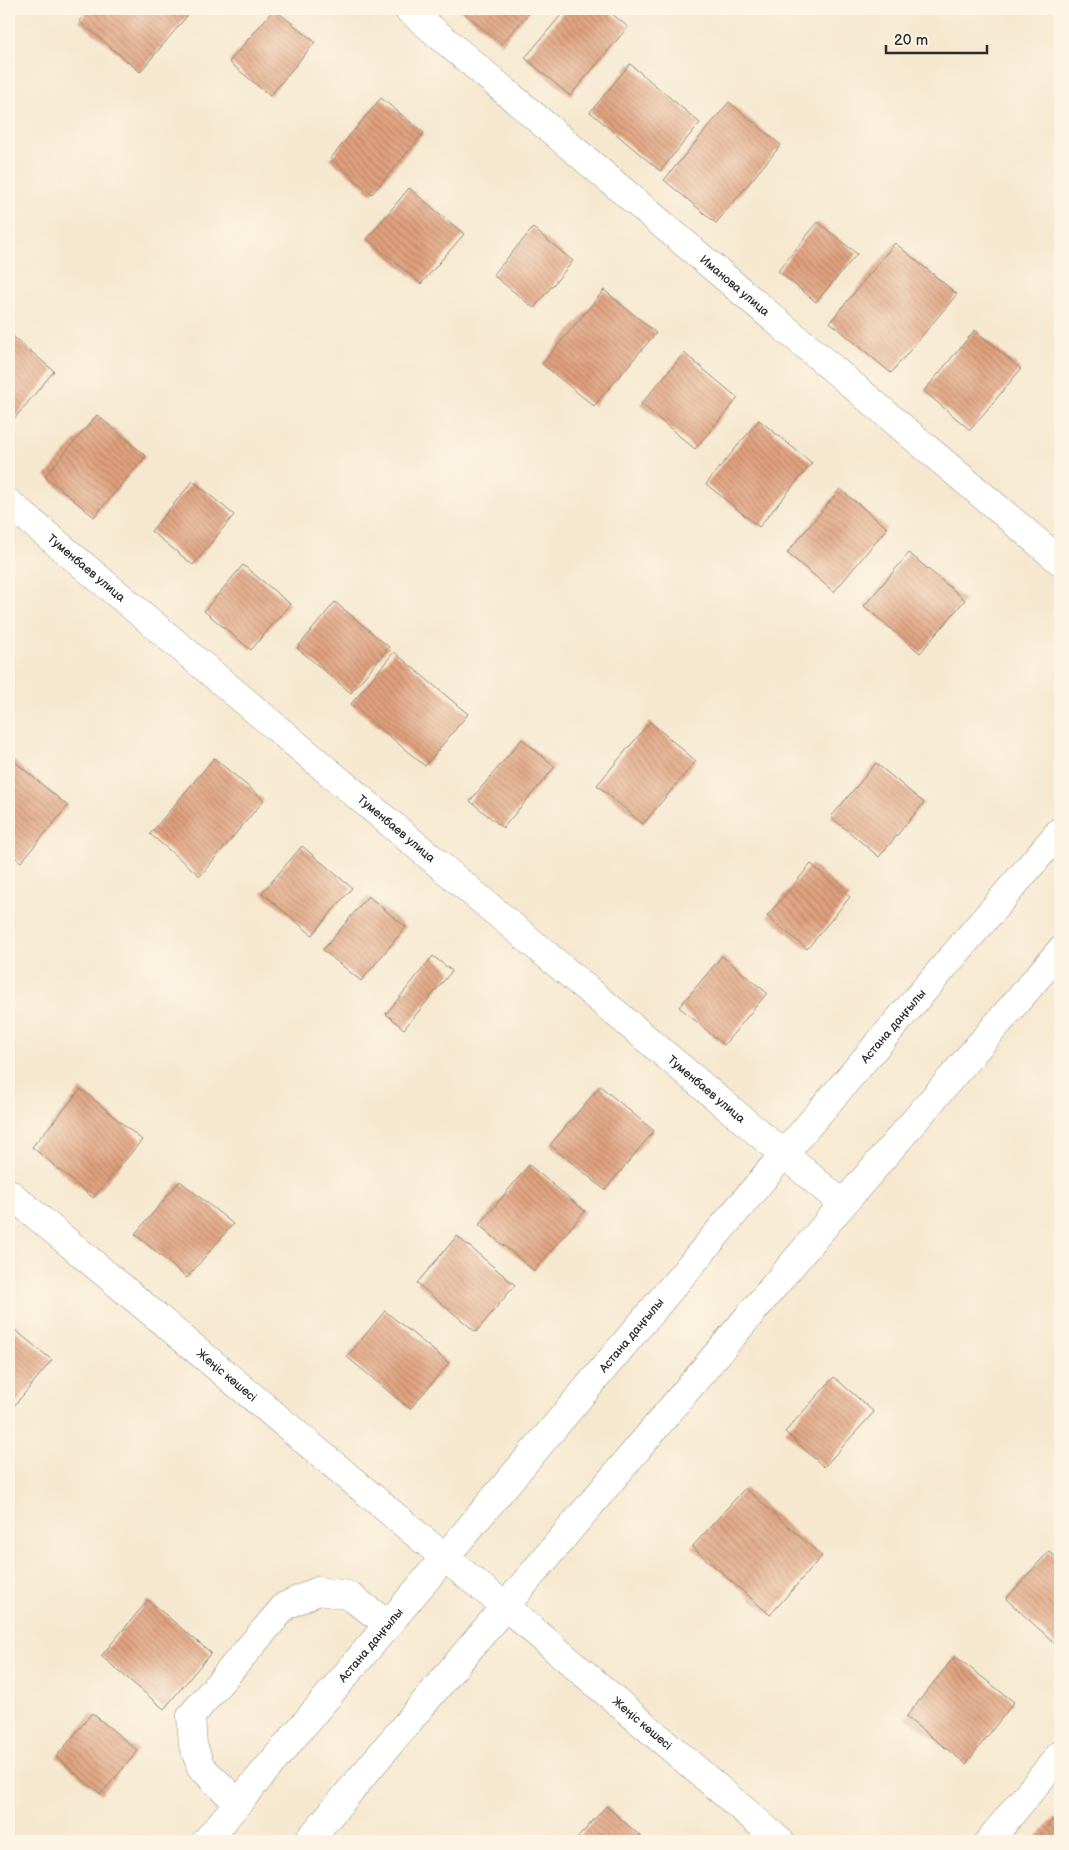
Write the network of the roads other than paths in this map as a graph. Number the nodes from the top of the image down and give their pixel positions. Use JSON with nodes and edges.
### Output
{"nodes":[{"id":1,"x":408,"y":9,"type":"edge"},
{"id":2,"x":9,"y":503,"type":"edge"},
{"id":3,"x":1060,"y":561,"type":"edge"},
{"id":4,"x":1060,"y":831,"type":"edge"},
{"id":5,"x":1060,"y":951,"type":"edge"},
{"id":6,"x":784,"y":1154,"type":"junction"},
{"id":7,"x":9,"y":1193,"type":"edge"},
{"id":8,"x":843,"y":1204,"type":"junction"},
{"id":9,"x":445,"y":1558,"type":"junction"},
{"id":10,"x":505,"y":1606,"type":"junction"},
{"id":11,"x":388,"y":1624,"type":"junction"},
{"id":12,"x":1060,"y":1755,"type":"edge"},
{"id":13,"x":238,"y":1803,"type":"junction"},
{"id":14,"x":206,"y":1841,"type":"edge"},
{"id":15,"x":308,"y":1841,"type":"edge"},
{"id":16,"x":780,"y":1841,"type":"edge"},
{"id":17,"x":989,"y":1841,"type":"edge"}],
"edges":[{"from":1,"to":3,"type":"street","name":"Иманова улица"},
{"from":2,"to":6,"type":"street","name":"Туменбаев улица"},
{"from":4,"to":6,"type":"street","name":"Астана даңғылы"},
{"from":5,"to":8,"type":"street"},
{"from":6,"to":8,"type":"street","name":"Туменбаев улица"},
{"from":6,"to":9,"type":"street","name":"Астана даңғылы"},
{"from":7,"to":9,"type":"street","name":"Жеңіс көшесі"},
{"from":8,"to":10,"type":"street"},
{"from":9,"to":10,"type":"street","name":"Жеңіс көшесі"},
{"from":9,"to":11,"type":"street","name":"Астана даңғылы"},
{"from":10,"to":15,"type":"street"},
{"from":10,"to":16,"type":"street","name":"Жеңіс көшесі"},
{"from":11,"to":13,"type":"street","name":"Астана даңғылы"},
{"from":11,"to":13,"type":"street"},
{"from":12,"to":17,"type":"street"},
{"from":13,"to":14,"type":"street","name":"Астана даңғылы"}]}
